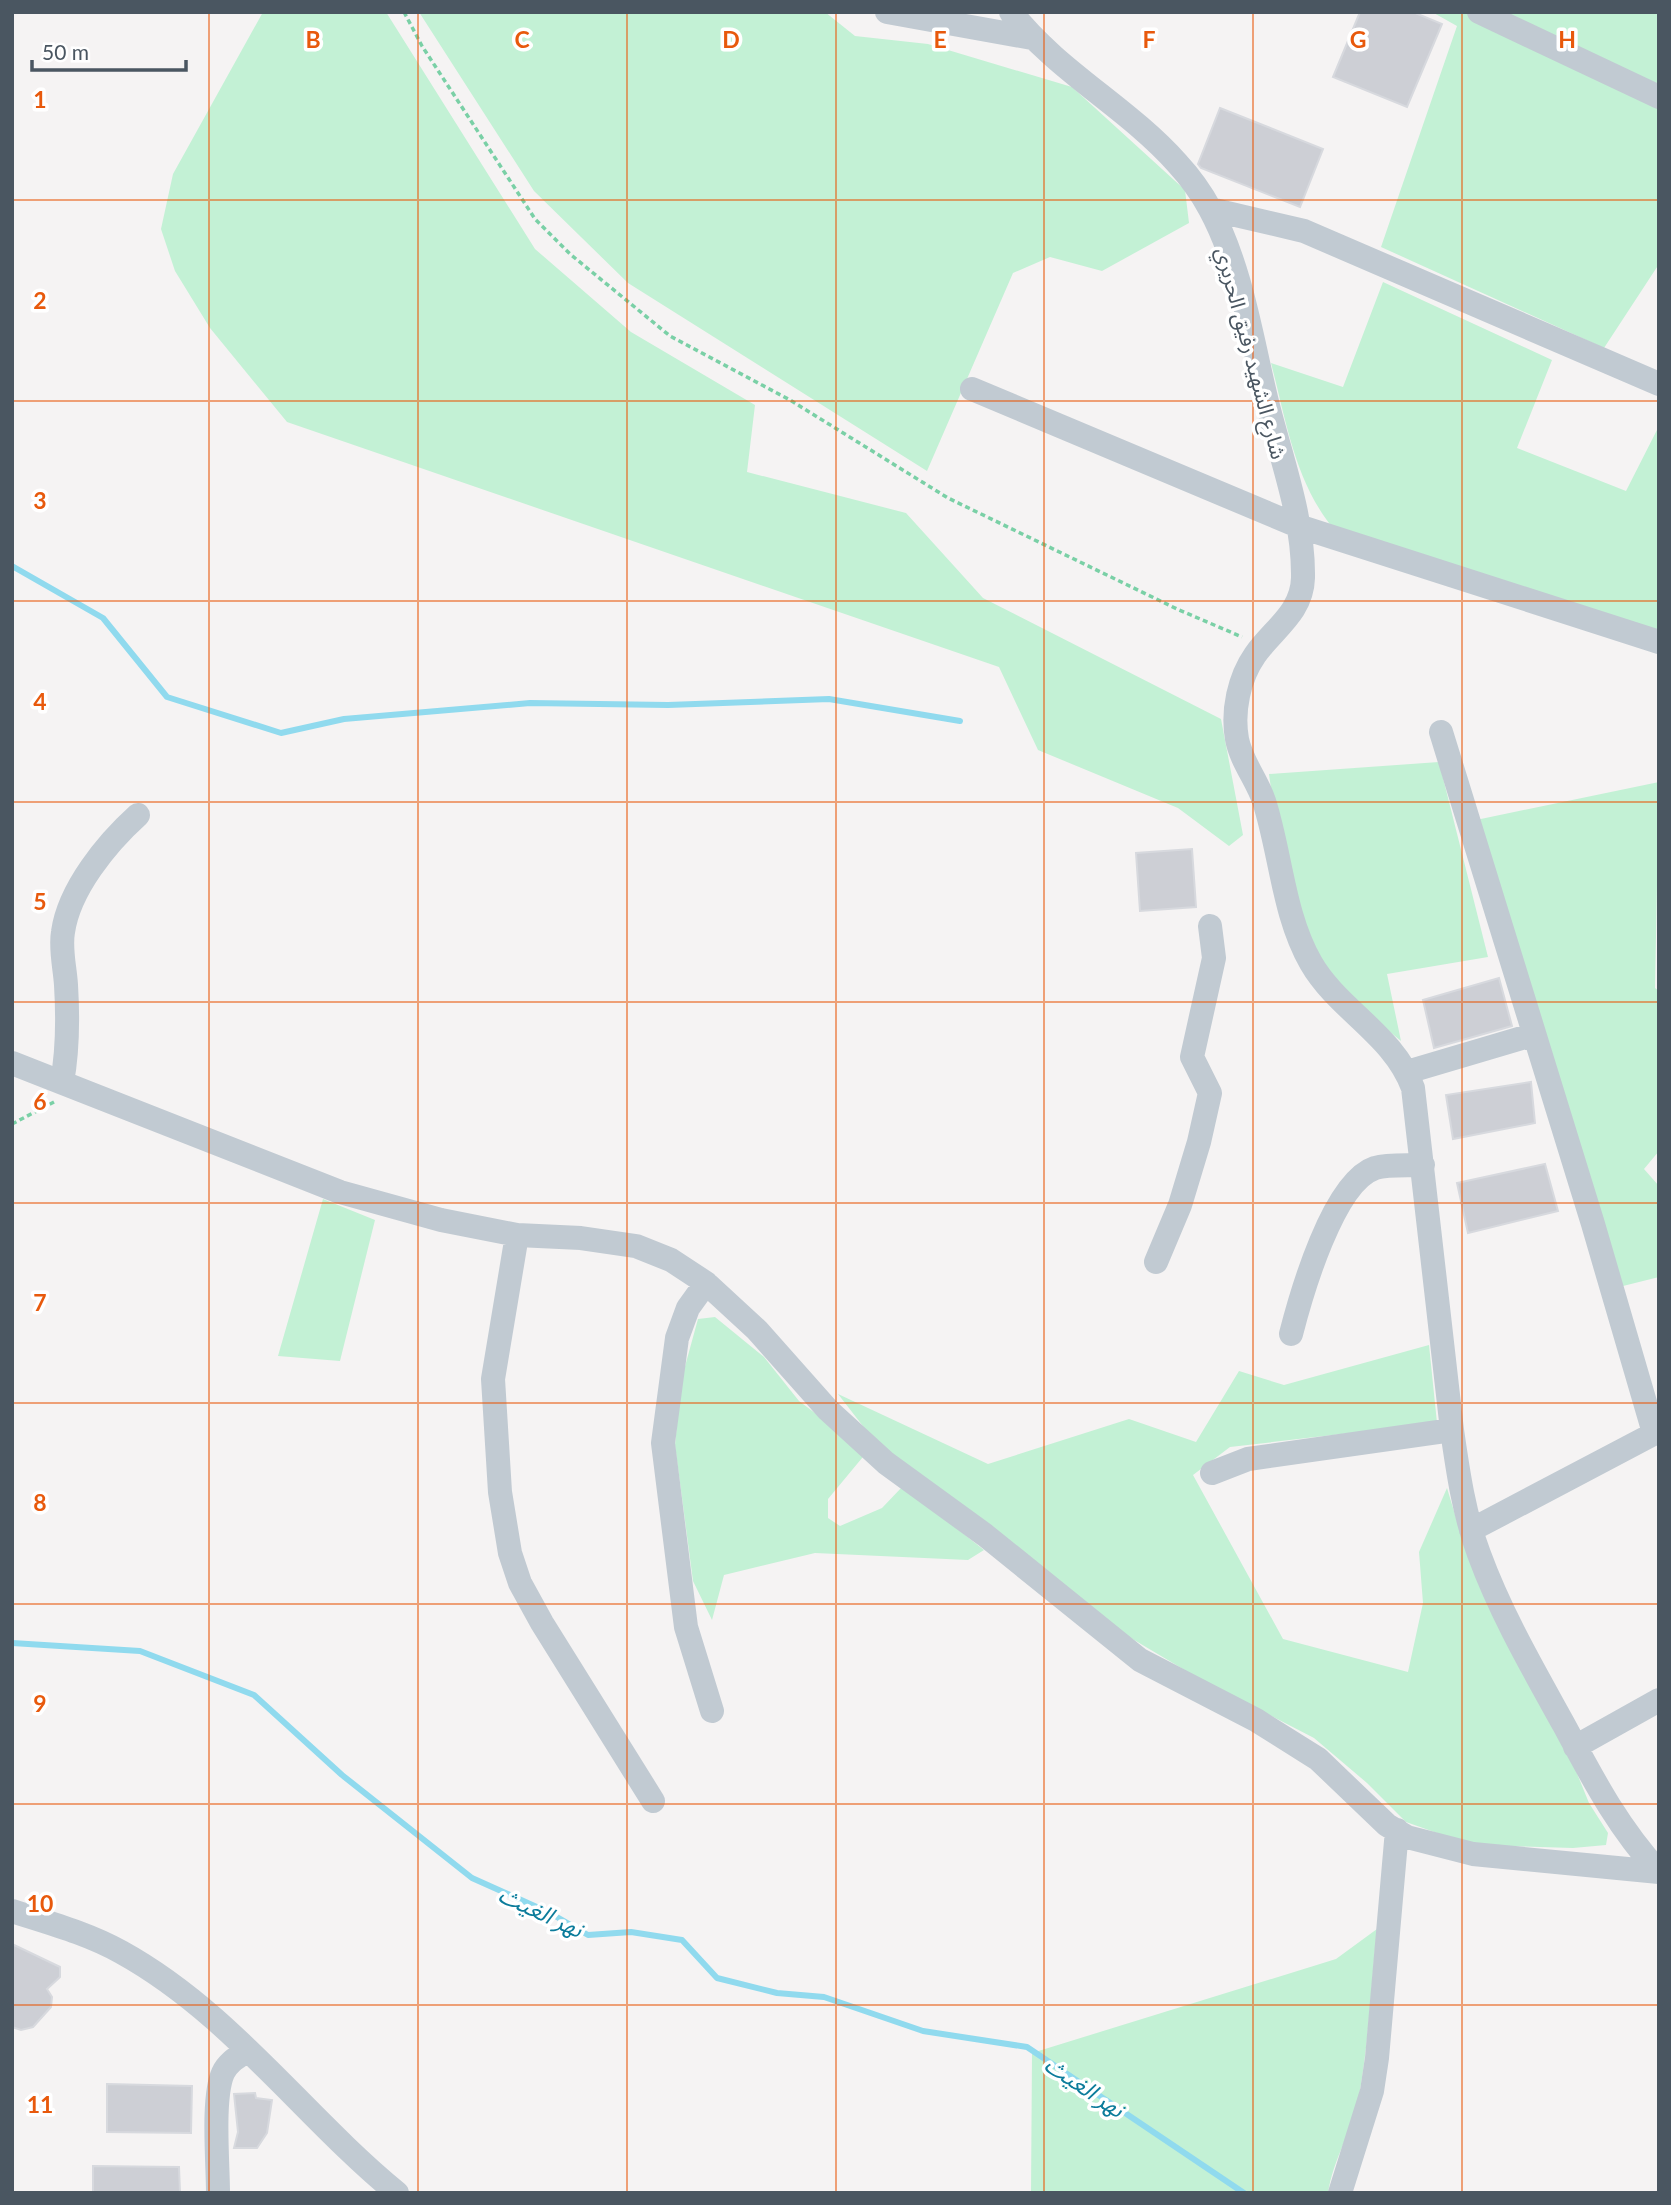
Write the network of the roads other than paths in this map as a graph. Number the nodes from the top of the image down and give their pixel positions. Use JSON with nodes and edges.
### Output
{"nodes":[{"id":1,"x":887,"y":12,"type":"edge"},
{"id":2,"x":1011,"y":12,"type":"edge"},
{"id":3,"x":1479,"y":12,"type":"edge"},
{"id":4,"x":1032,"y":38,"type":"junction"},
{"id":5,"x":1659,"y":97,"type":"edge"},
{"id":6,"x":1210,"y":209,"type":"junction"},
{"id":7,"x":1659,"y":384,"type":"edge"},
{"id":8,"x":972,"y":389,"type":"dead end"},
{"id":9,"x":1298,"y":526,"type":"junction"},
{"id":10,"x":1659,"y":642,"type":"edge"},
{"id":11,"x":1441,"y":732,"type":"dead end"},
{"id":12,"x":138,"y":815,"type":"dead end"},
{"id":13,"x":1210,"y":926,"type":"dead end"},
{"id":14,"x":1532,"y":1035,"type":"junction"},
{"id":15,"x":12,"y":1063,"type":"edge"},
{"id":16,"x":1407,"y":1072,"type":"junction"},
{"id":17,"x":70,"y":1085,"type":"junction"},
{"id":18,"x":1423,"y":1165,"type":"junction"},
{"id":19,"x":517,"y":1235,"type":"junction"},
{"id":20,"x":1156,"y":1262,"type":"dead end"},
{"id":21,"x":706,"y":1283,"type":"junction"},
{"id":22,"x":1290,"y":1334,"type":"dead end"},
{"id":23,"x":1452,"y":1430,"type":"junction"},
{"id":24,"x":1656,"y":1432,"type":"edge"},
{"id":25,"x":1212,"y":1473,"type":"dead end"},
{"id":26,"x":1471,"y":1530,"type":"junction"},
{"id":27,"x":1659,"y":1700,"type":"edge"},
{"id":28,"x":712,"y":1711,"type":"dead end"},
{"id":29,"x":1575,"y":1746,"type":"junction"},
{"id":30,"x":653,"y":1801,"type":"dead end"},
{"id":31,"x":1397,"y":1830,"type":"junction"},
{"id":32,"x":1659,"y":1872,"type":"edge"},
{"id":33,"x":12,"y":1911,"type":"edge"},
{"id":34,"x":247,"y":2051,"type":"junction"},
{"id":35,"x":218,"y":2193,"type":"edge"},
{"id":36,"x":397,"y":2193,"type":"edge"},
{"id":37,"x":1340,"y":2193,"type":"edge"}],
"edges":[{"from":1,"to":4,"type":"street"},
{"from":2,"to":4,"type":"street","name":"شارع الشهيد رفيق الحريري"},
{"from":3,"to":5,"type":"street"},
{"from":4,"to":6,"type":"street","name":"شارع الشهيد رفيق الحريري"},
{"from":6,"to":7,"type":"street"},
{"from":6,"to":9,"type":"street","name":"شارع الشهيد رفيق الحريري"},
{"from":8,"to":9,"type":"street"},
{"from":9,"to":10,"type":"street"},
{"from":9,"to":16,"type":"street","name":"شارع الشهيد رفيق الحريري"},
{"from":11,"to":14,"type":"street"},
{"from":12,"to":17,"type":"street"},
{"from":13,"to":20,"type":"street"},
{"from":14,"to":16,"type":"street"},
{"from":14,"to":24,"type":"street"},
{"from":15,"to":17,"type":"street"},
{"from":16,"to":18,"type":"street"},
{"from":17,"to":19,"type":"street"},
{"from":18,"to":22,"type":"street"},
{"from":18,"to":23,"type":"street"},
{"from":19,"to":21,"type":"street"},
{"from":19,"to":30,"type":"street"},
{"from":21,"to":28,"type":"street"},
{"from":21,"to":31,"type":"street"},
{"from":23,"to":25,"type":"street"},
{"from":23,"to":26,"type":"street"},
{"from":24,"to":26,"type":"street"},
{"from":26,"to":29,"type":"street"},
{"from":27,"to":29,"type":"street"},
{"from":29,"to":32,"type":"street"},
{"from":31,"to":32,"type":"street"},
{"from":31,"to":37,"type":"street"},
{"from":33,"to":34,"type":"street"},
{"from":34,"to":35,"type":"street"},
{"from":34,"to":36,"type":"street"}]}
